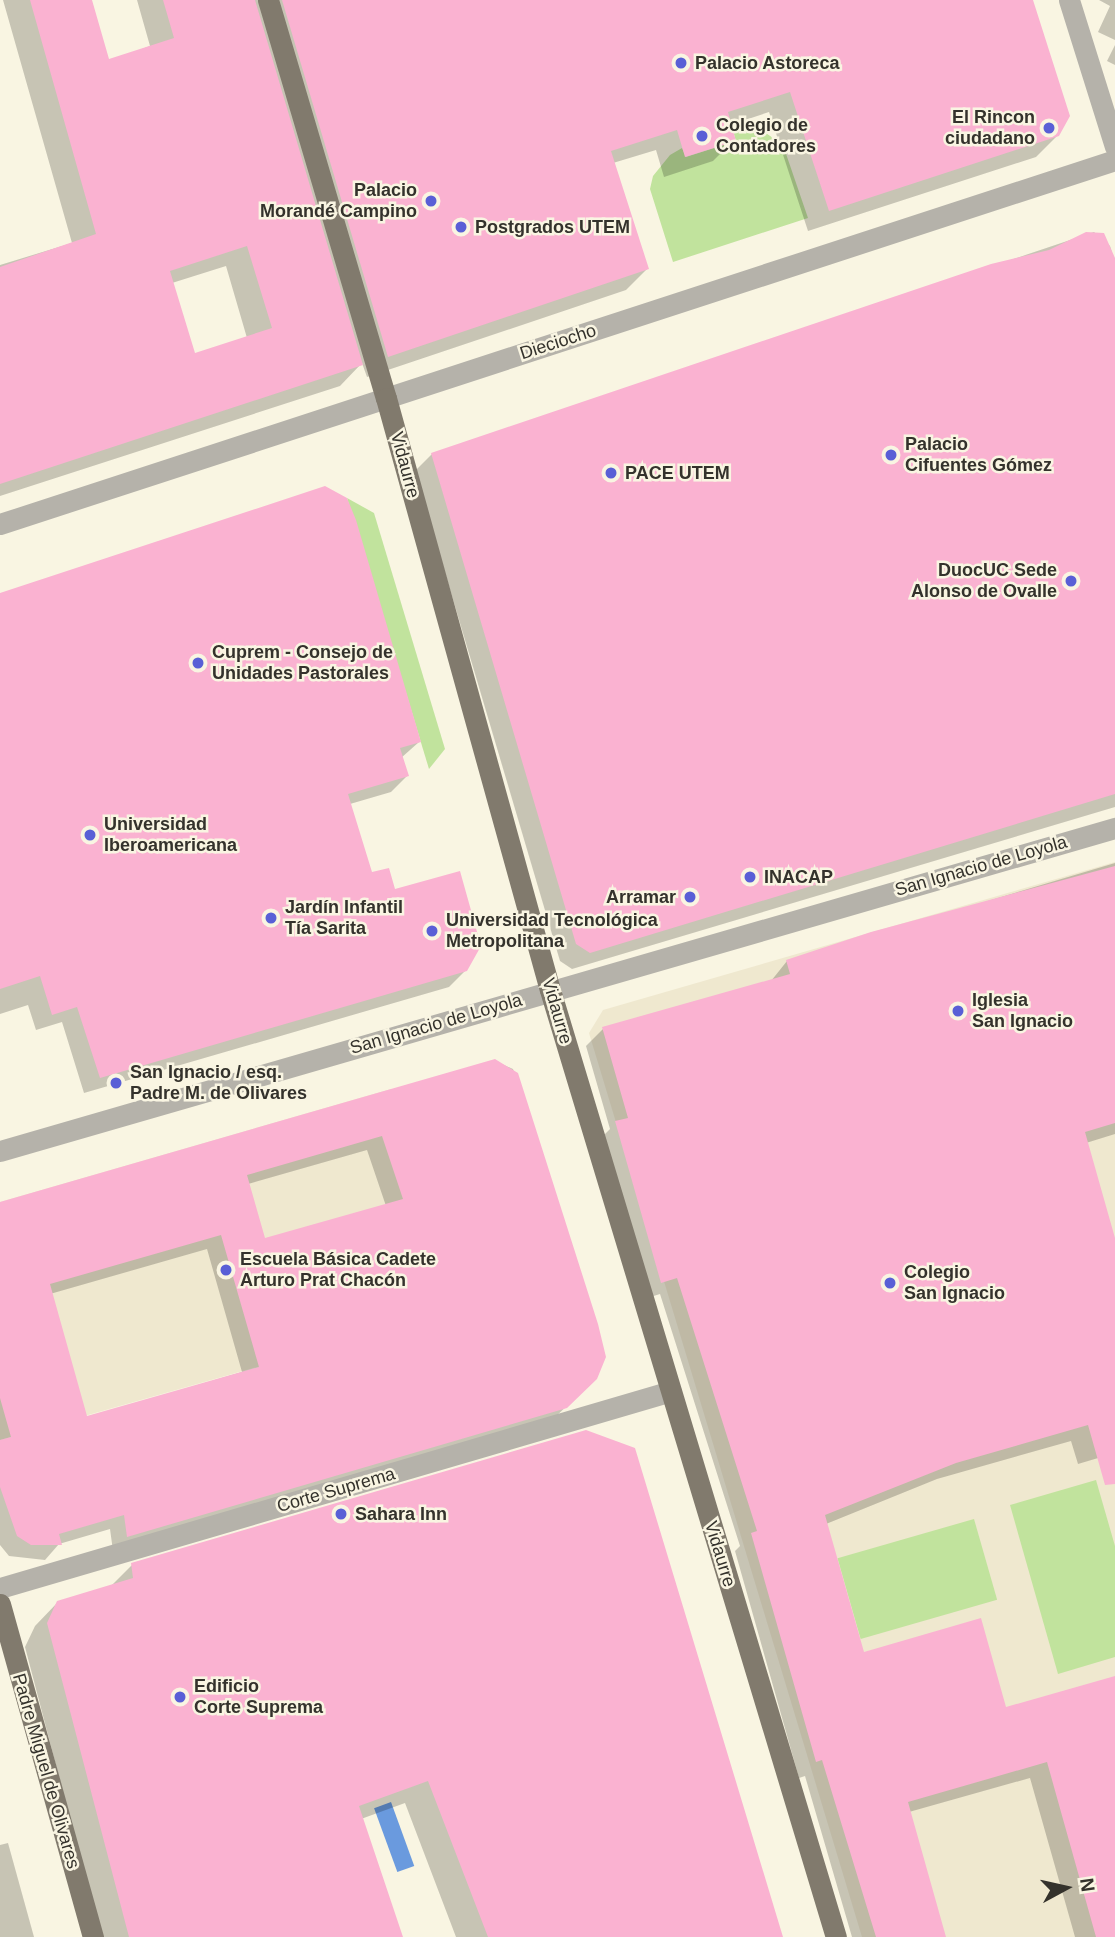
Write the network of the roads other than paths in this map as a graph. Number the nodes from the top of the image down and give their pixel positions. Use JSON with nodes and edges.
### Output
{"nodes":[{"id":1,"x":268,"y":0,"type":"edge"},
{"id":2,"x":1069,"y":0,"type":"edge"},
{"id":3,"x":1115,"y":147,"type":"edge"},
{"id":4,"x":1115,"y":160,"type":"edge"},
{"id":5,"x":386,"y":398,"type":"junction"},
{"id":6,"x":0,"y":524,"type":"edge"},
{"id":7,"x":1115,"y":828,"type":"edge"},
{"id":8,"x":550,"y":990,"type":"junction"},
{"id":9,"x":0,"y":1151,"type":"edge"},
{"id":10,"x":671,"y":1391,"type":"junction"},
{"id":11,"x":0,"y":1588,"type":"edge"},
{"id":12,"x":0,"y":1604,"type":"edge"},
{"id":13,"x":93,"y":1937,"type":"edge"},
{"id":14,"x":836,"y":1937,"type":"edge"}],
"edges":[{"from":1,"to":5,"type":"main road","name":"Vidaurre"},
{"from":2,"to":3,"type":"street"},
{"from":4,"to":5,"type":"street","name":"Dieciocho"},
{"from":5,"to":6,"type":"street","name":"Dieciocho"},
{"from":5,"to":8,"type":"main road","name":"Vidaurre"},
{"from":7,"to":8,"type":"street","name":"San Ignacio de Loyola"},
{"from":8,"to":9,"type":"street","name":"San Ignacio de Loyola"},
{"from":8,"to":10,"type":"main road","name":"Vidaurre"},
{"from":10,"to":11,"type":"street","name":"Corte Suprema"},
{"from":10,"to":14,"type":"main road","name":"Vidaurre"},
{"from":12,"to":13,"type":"main road","name":"Padre Miguel de Olivares"}]}
